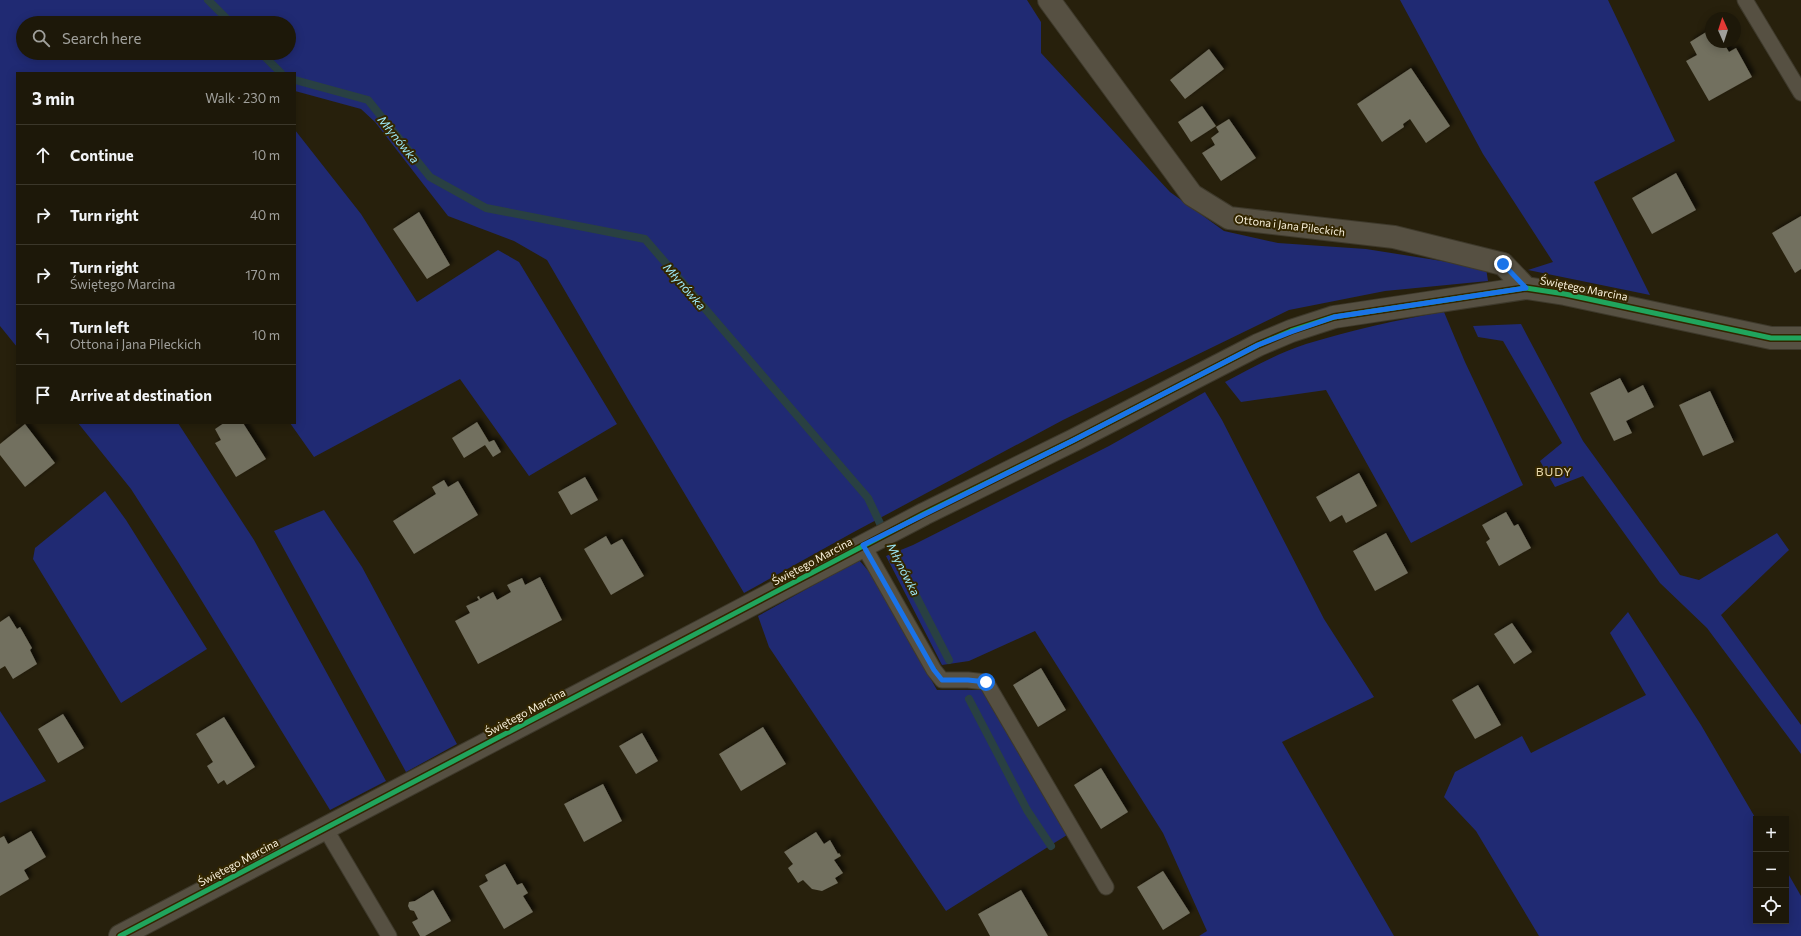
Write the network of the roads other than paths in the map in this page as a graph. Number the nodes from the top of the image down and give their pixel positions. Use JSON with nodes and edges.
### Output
{"nodes":[{"id":1,"x":1049,"y":0,"type":"edge"},
{"id":2,"x":1745,"y":0,"type":"edge"},
{"id":3,"x":1801,"y":93,"type":"edge"},
{"id":4,"x":1526,"y":288,"type":"junction"},
{"id":5,"x":1801,"y":338,"type":"edge"},
{"id":6,"x":866,"y":544,"type":"junction"},
{"id":7,"x":325,"y":828,"type":"junction"},
{"id":8,"x":1106,"y":887,"type":"dead end"},
{"id":9,"x":120,"y":936,"type":"edge"},
{"id":10,"x":389,"y":936,"type":"edge"}],
"edges":[{"from":1,"to":4,"type":"street","name":"Ottona i Jana Pileckich"},
{"from":2,"to":3,"type":"lane"},
{"from":4,"to":5,"type":"street","name":"Świętego Marcina"},
{"from":4,"to":6,"type":"street","name":"Świętego Marcina"},
{"from":6,"to":7,"type":"street","name":"Świętego Marcina"},
{"from":6,"to":8,"type":"lane"},
{"from":7,"to":9,"type":"street","name":"Świętego Marcina"},
{"from":7,"to":10,"type":"lane"}]}
